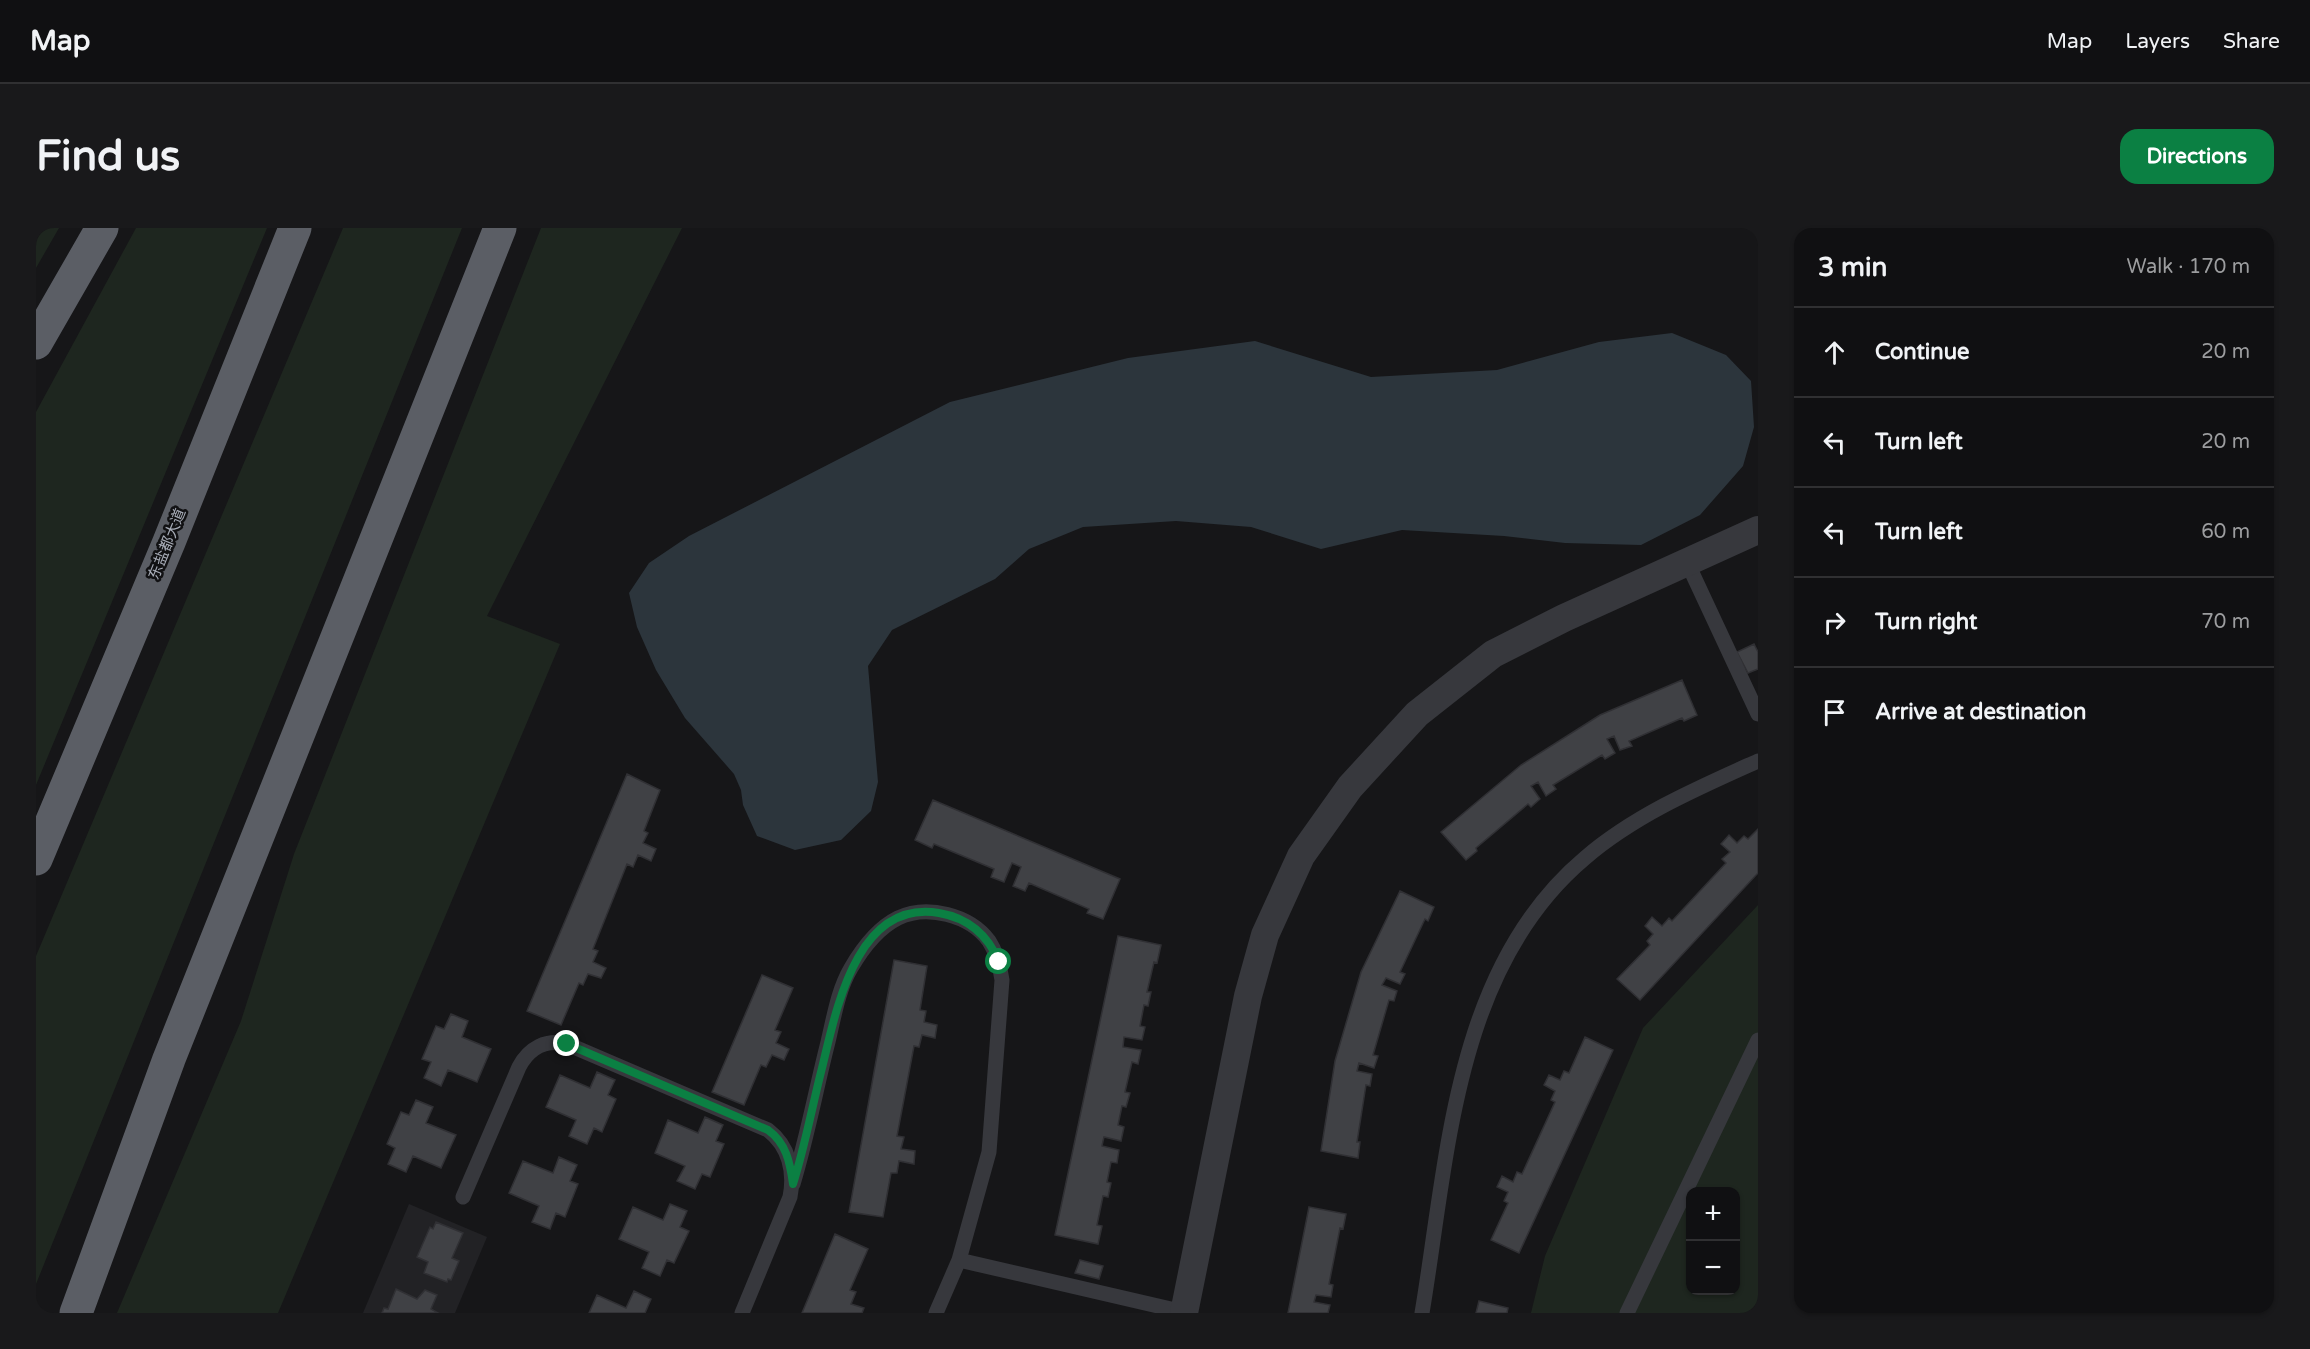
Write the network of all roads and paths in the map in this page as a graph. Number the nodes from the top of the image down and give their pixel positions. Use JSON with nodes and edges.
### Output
{"nodes":[{"id":1,"x":102,"y":228,"type":"edge"},
{"id":2,"x":295,"y":228,"type":"edge"},
{"id":3,"x":500,"y":228,"type":"edge"},
{"id":4,"x":36,"y":343,"type":"edge"},
{"id":5,"x":1758,"y":530,"type":"edge"},
{"id":6,"x":1687,"y":562,"type":"junction"},
{"id":7,"x":1758,"y":714,"type":"edge"},
{"id":8,"x":1758,"y":761,"type":"edge"},
{"id":9,"x":36,"y":859,"type":"edge"},
{"id":10,"x":1758,"y":1040,"type":"edge"},
{"id":11,"x":793,"y":1184,"type":"junction"},
{"id":12,"x":463,"y":1197,"type":"dead end"},
{"id":13,"x":959,"y":1260,"type":"junction"},
{"id":14,"x":1184,"y":1312,"type":"edge"},
{"id":15,"x":75,"y":1313,"type":"edge"},
{"id":16,"x":742,"y":1313,"type":"edge"},
{"id":17,"x":936,"y":1313,"type":"edge"},
{"id":18,"x":1422,"y":1313,"type":"edge"},
{"id":19,"x":1627,"y":1313,"type":"edge"}],
"edges":[{"from":1,"to":4,"type":"highway"},
{"from":2,"to":9,"type":"highway","name":"东盐都大道"},
{"from":3,"to":15,"type":"highway"},
{"from":5,"to":6,"type":"street"},
{"from":6,"to":7,"type":"lane"},
{"from":6,"to":14,"type":"street"},
{"from":8,"to":18,"type":"lane"},
{"from":10,"to":19,"type":"lane"},
{"from":11,"to":12,"type":"lane"},
{"from":11,"to":13,"type":"lane"},
{"from":11,"to":16,"type":"lane"},
{"from":13,"to":14,"type":"lane"},
{"from":13,"to":17,"type":"lane"}]}
